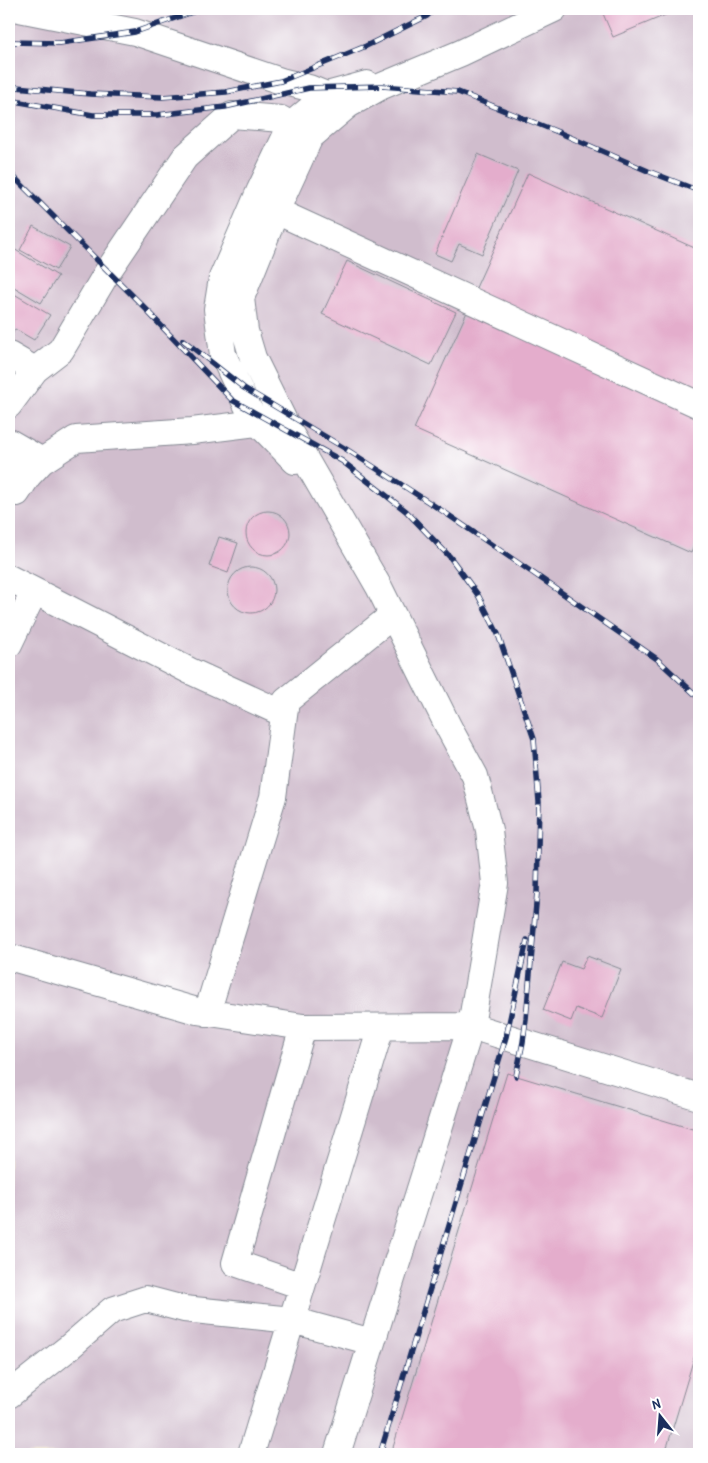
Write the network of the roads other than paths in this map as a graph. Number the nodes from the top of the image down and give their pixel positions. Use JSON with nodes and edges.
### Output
{"nodes":[{"id":1,"x":19,"y":9,"type":"edge"},
{"id":2,"x":554,"y":9,"type":"edge"},
{"id":3,"x":338,"y":100,"type":"junction"},
{"id":4,"x":300,"y":131,"type":"junction"},
{"id":5,"x":276,"y":211,"type":"junction"},
{"id":6,"x":9,"y":355,"type":"edge"},
{"id":7,"x":18,"y":386,"type":"edge"},
{"id":8,"x":699,"y":405,"type":"edge"},
{"id":9,"x":271,"y":422,"type":"junction"},
{"id":10,"x":9,"y":442,"type":"edge"},
{"id":11,"x":22,"y":473,"type":"edge"},
{"id":12,"x":9,"y":578,"type":"edge"},
{"id":13,"x":34,"y":592,"type":"junction"},
{"id":14,"x":392,"y":615,"type":"junction"},
{"id":15,"x":9,"y":644,"type":"edge"},
{"id":16,"x":284,"y":714,"type":"junction"},
{"id":17,"x":9,"y":957,"type":"edge"},
{"id":18,"x":207,"y":1013,"type":"junction"},
{"id":19,"x":471,"y":1026,"type":"junction"},
{"id":20,"x":303,"y":1027,"type":"junction"},
{"id":21,"x":381,"y":1027,"type":"junction"},
{"id":22,"x":699,"y":1097,"type":"edge"},
{"id":23,"x":302,"y":1286,"type":"junction"},
{"id":24,"x":292,"y":1320,"type":"junction"},
{"id":25,"x":372,"y":1342,"type":"junction"},
{"id":26,"x":9,"y":1395,"type":"edge"},
{"id":27,"x":251,"y":1454,"type":"edge"},
{"id":28,"x":337,"y":1454,"type":"edge"}],
"edges":[{"from":1,"to":3,"type":"lane"},
{"from":2,"to":3,"type":"lane"},
{"from":3,"to":4,"type":"lane"},
{"from":4,"to":5,"type":"lane"},
{"from":4,"to":7,"type":"lane"},
{"from":4,"to":9,"type":"lane"},
{"from":5,"to":8,"type":"lane"},
{"from":5,"to":9,"type":"lane"},
{"from":6,"to":7,"type":"lane"},
{"from":9,"to":11,"type":"lane"},
{"from":9,"to":14,"type":"lane"},
{"from":10,"to":11,"type":"lane"},
{"from":12,"to":13,"type":"lane"},
{"from":13,"to":15,"type":"lane"},
{"from":13,"to":16,"type":"lane"},
{"from":14,"to":16,"type":"lane"},
{"from":14,"to":19,"type":"lane"},
{"from":16,"to":18,"type":"lane"},
{"from":17,"to":18,"type":"lane"},
{"from":18,"to":20,"type":"lane"},
{"from":19,"to":21,"type":"lane"},
{"from":19,"to":22,"type":"lane"},
{"from":19,"to":25,"type":"lane"},
{"from":20,"to":21,"type":"lane"},
{"from":20,"to":23,"type":"lane"},
{"from":21,"to":23,"type":"lane"},
{"from":23,"to":24,"type":"lane"},
{"from":24,"to":25,"type":"lane"},
{"from":24,"to":26,"type":"lane"},
{"from":24,"to":27,"type":"lane"},
{"from":25,"to":28,"type":"lane"}]}
